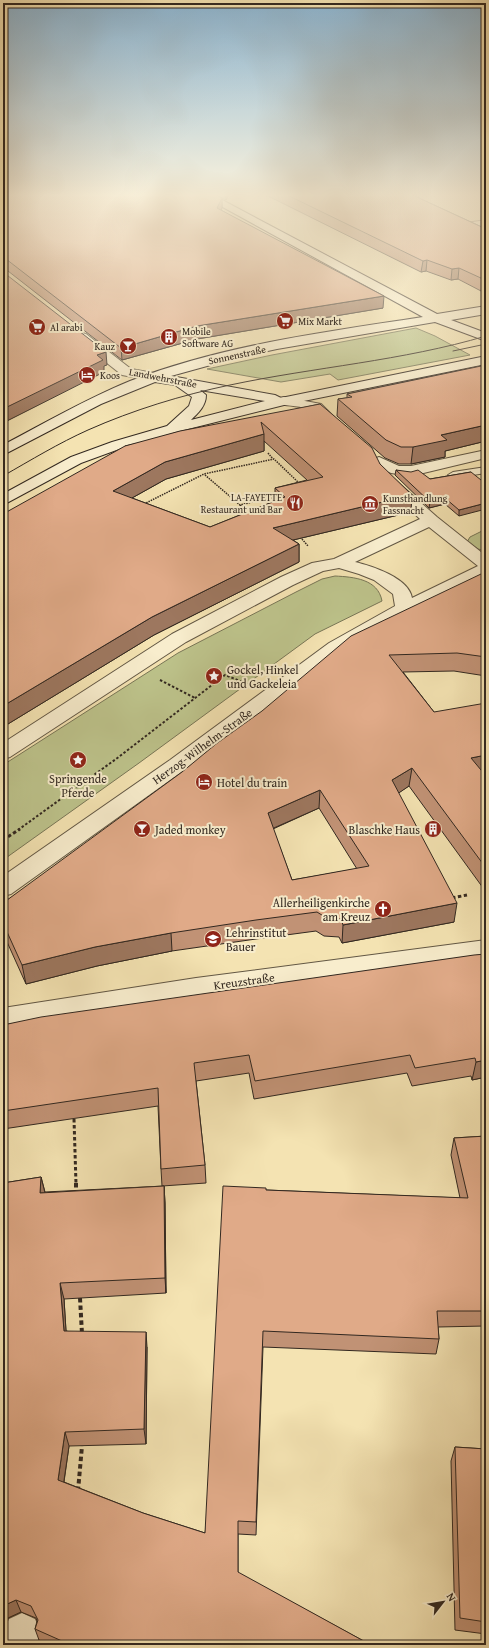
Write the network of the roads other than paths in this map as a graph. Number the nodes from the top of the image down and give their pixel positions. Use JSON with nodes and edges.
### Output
{"nodes":[{"id":1,"x":345,"y":270,"type":"edge"},
{"id":2,"x":486,"y":310,"type":"edge"},
{"id":3,"x":435,"y":318,"type":"junction"},
{"id":4,"x":70,"y":327,"type":"edge"},
{"id":5,"x":486,"y":337,"type":"edge"},
{"id":6,"x":486,"y":360,"type":"edge"},
{"id":7,"x":154,"y":377,"type":"junction"},
{"id":8,"x":177,"y":381,"type":"junction"},
{"id":9,"x":284,"y":401,"type":"junction"},
{"id":10,"x":171,"y":429,"type":"junction"},
{"id":11,"x":343,"y":431,"type":"edge"},
{"id":12,"x":3,"y":451,"type":"edge"},
{"id":13,"x":486,"y":454,"type":"edge"},
{"id":14,"x":417,"y":470,"type":"junction"},
{"id":15,"x":486,"y":470,"type":"edge"},
{"id":16,"x":443,"y":477,"type":"edge"},
{"id":17,"x":429,"y":480,"type":"edge"},
{"id":18,"x":3,"y":500,"type":"edge"},
{"id":19,"x":431,"y":520,"type":"junction"},
{"id":20,"x":339,"y":563,"type":"junction"},
{"id":21,"x":486,"y":564,"type":"edge"},
{"id":22,"x":486,"y":569,"type":"edge"},
{"id":23,"x":404,"y":608,"type":"junction"},
{"id":24,"x":3,"y":752,"type":"edge"},
{"id":25,"x":3,"y":888,"type":"edge"},
{"id":26,"x":486,"y":949,"type":"edge"},
{"id":27,"x":3,"y":1018,"type":"edge"}],
"edges":[{"from":1,"to":3,"type":"main road"},
{"from":2,"to":3,"type":"main road","name":"Sonnenstraße"},
{"from":3,"to":5,"type":"main road"},
{"from":3,"to":7,"type":"main road","name":"Sonnenstraße"},
{"from":4,"to":7,"type":"main road","name":"Landwehrstraße"},
{"from":6,"to":9,"type":"main road"},
{"from":7,"to":8,"type":"main road","name":"Landwehrstraße"},
{"from":7,"to":12,"type":"main road","name":"Sonnenstraße"},
{"from":8,"to":9,"type":"main road","name":"Landwehrstraße"},
{"from":8,"to":10,"type":"main road"},
{"from":9,"to":10,"type":"main road"},
{"from":9,"to":11,"type":"main road","name":"Landwehrstraße"},
{"from":10,"to":18,"type":"main road"},
{"from":13,"to":14,"type":"main road"},
{"from":14,"to":17,"type":"lane"},
{"from":14,"to":19,"type":"main road"},
{"from":15,"to":16,"type":"lane"},
{"from":19,"to":20,"type":"main road"},
{"from":19,"to":21,"type":"main road"},
{"from":20,"to":23,"type":"main road"},
{"from":20,"to":24,"type":"main road"},
{"from":22,"to":23,"type":"main road","name":"Herzog-Wilhelm-Straße"},
{"from":23,"to":25,"type":"main road","name":"Herzog-Wilhelm-Straße"},
{"from":26,"to":27,"type":"main road","name":"Kreuzstraße"}]}
